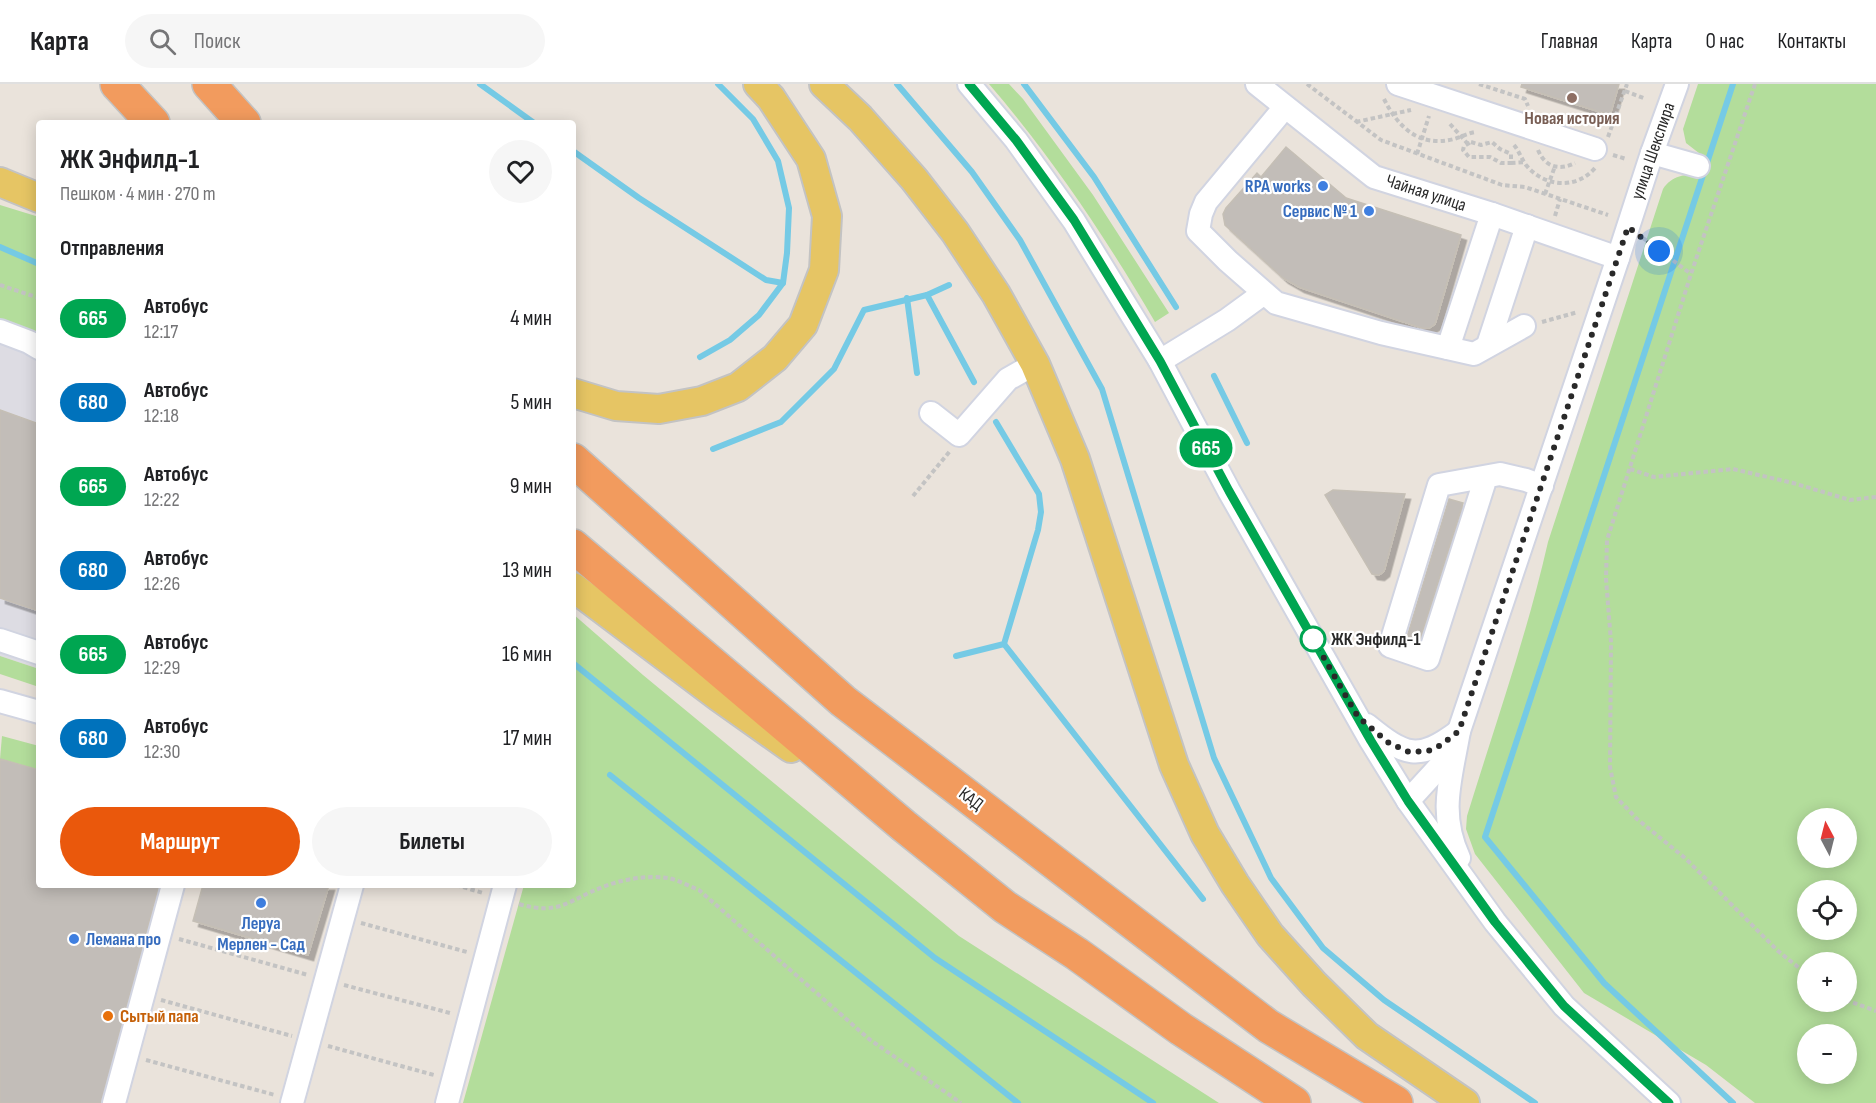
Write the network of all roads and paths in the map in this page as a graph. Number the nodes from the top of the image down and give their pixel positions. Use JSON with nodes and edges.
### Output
{"nodes":[{"id":1,"x":117,"y":84,"type":"edge"},
{"id":2,"x":209,"y":84,"type":"edge"},
{"id":3,"x":759,"y":84,"type":"edge"},
{"id":4,"x":824,"y":84,"type":"edge"},
{"id":5,"x":969,"y":84,"type":"edge"},
{"id":6,"x":1257,"y":84,"type":"edge"},
{"id":7,"x":1307,"y":84,"type":"edge"},
{"id":8,"x":1479,"y":84,"type":"edge"},
{"id":9,"x":1627,"y":84,"type":"edge"},
{"id":10,"x":1677,"y":84,"type":"edge"},
{"id":11,"x":1755,"y":84,"type":"edge"},
{"id":12,"x":1391,"y":91,"type":"edge"},
{"id":13,"x":1625,"y":91,"type":"junction"},
{"id":14,"x":1646,"y":99,"type":"dead end"},
{"id":15,"x":1285,"y":107,"type":"junction"},
{"id":16,"x":1420,"y":108,"type":"dead end"},
{"id":17,"x":1532,"y":114,"type":"dead end"},
{"id":18,"x":1392,"y":115,"type":"junction"},
{"id":19,"x":1429,"y":116,"type":"dead end"},
{"id":20,"x":150,"y":120,"type":"edge"},
{"id":21,"x":241,"y":120,"type":"edge"},
{"id":22,"x":1356,"y":122,"type":"junction"},
{"id":23,"x":1448,"y":122,"type":"dead end"},
{"id":24,"x":1480,"y":131,"type":"dead end"},
{"id":25,"x":1461,"y":136,"type":"junction"},
{"id":26,"x":1422,"y":138,"type":"junction"},
{"id":27,"x":1509,"y":138,"type":"dead end"},
{"id":28,"x":1467,"y":143,"type":"junction"},
{"id":29,"x":1600,"y":151,"type":"junction"},
{"id":30,"x":1652,"y":153,"type":"junction"},
{"id":31,"x":1417,"y":154,"type":"junction"},
{"id":32,"x":1525,"y":162,"type":"junction"},
{"id":33,"x":1511,"y":163,"type":"junction"},
{"id":34,"x":1555,"y":166,"type":"dead end"},
{"id":35,"x":1698,"y":166,"type":"dead end"},
{"id":36,"x":0,"y":182,"type":"edge"},
{"id":37,"x":1549,"y":182,"type":"junction"},
{"id":38,"x":1545,"y":194,"type":"junction"},
{"id":39,"x":36,"y":197,"type":"edge"},
{"id":40,"x":1492,"y":214,"type":"junction"},
{"id":41,"x":1608,"y":215,"type":"dead end"},
{"id":42,"x":1527,"y":226,"type":"junction"},
{"id":43,"x":1628,"y":227,"type":"junction"},
{"id":44,"x":1618,"y":258,"type":"junction"},
{"id":45,"x":1691,"y":274,"type":"junction"},
{"id":46,"x":0,"y":285,"type":"edge"},
{"id":47,"x":1264,"y":293,"type":"junction"},
{"id":48,"x":36,"y":297,"type":"edge"},
{"id":49,"x":1579,"y":312,"type":"dead end"},
{"id":50,"x":1524,"y":326,"type":"joint"},
{"id":51,"x":0,"y":331,"type":"edge"},
{"id":52,"x":1488,"y":345,"type":"junction"},
{"id":53,"x":36,"y":346,"type":"edge"},
{"id":54,"x":1449,"y":348,"type":"junction"},
{"id":55,"x":1160,"y":361,"type":"junction"},
{"id":56,"x":1035,"y":364,"type":"junction"},
{"id":57,"x":576,"y":394,"type":"edge"},
{"id":58,"x":932,"y":413,"type":"dead end"},
{"id":59,"x":960,"y":435,"type":"junction"},
{"id":60,"x":576,"y":463,"type":"edge"},
{"id":61,"x":1630,"y":469,"type":"junction"},
{"id":62,"x":1486,"y":477,"type":"junction"},
{"id":63,"x":1542,"y":486,"type":"junction"},
{"id":64,"x":913,"y":496,"type":"dead end"},
{"id":65,"x":1876,"y":497,"type":"edge"},
{"id":66,"x":576,"y":549,"type":"edge"},
{"id":67,"x":576,"y":589,"type":"edge"},
{"id":68,"x":0,"y":640,"type":"edge"},
{"id":69,"x":36,"y":652,"type":"edge"},
{"id":70,"x":0,"y":701,"type":"edge"},
{"id":71,"x":36,"y":711,"type":"edge"},
{"id":72,"x":1358,"y":717,"type":"junction"},
{"id":73,"x":1459,"y":731,"type":"junction"},
{"id":74,"x":1408,"y":801,"type":"junction"},
{"id":75,"x":904,"y":826,"type":"junction"},
{"id":76,"x":172,"y":888,"type":"edge"},
{"id":77,"x":351,"y":888,"type":"edge"},
{"id":78,"x":476,"y":888,"type":"edge"},
{"id":79,"x":503,"y":892,"type":"edge"},
{"id":80,"x":1477,"y":898,"type":"junction"},
{"id":81,"x":342,"y":918,"type":"junction"},
{"id":82,"x":485,"y":957,"type":"junction"},
{"id":83,"x":1797,"y":966,"type":"edge"},
{"id":84,"x":1857,"y":1004,"type":"edge"},
{"id":85,"x":1876,"y":1011,"type":"edge"},
{"id":86,"x":127,"y":1055,"type":"junction"},
{"id":87,"x":293,"y":1101,"type":"edge"},
{"id":88,"x":114,"y":1103,"type":"edge"},
{"id":89,"x":447,"y":1103,"type":"edge"},
{"id":90,"x":962,"y":1103,"type":"edge"},
{"id":91,"x":1294,"y":1103,"type":"edge"},
{"id":92,"x":1396,"y":1103,"type":"edge"},
{"id":93,"x":1465,"y":1103,"type":"edge"},
{"id":94,"x":1669,"y":1103,"type":"edge"}],
"edges":[{"from":1,"to":20,"type":"highway"},
{"from":2,"to":21,"type":"highway"},
{"from":3,"to":57,"type":"main road"},
{"from":4,"to":56,"type":"main road"},
{"from":5,"to":55,"type":"street"},
{"from":6,"to":15,"type":"street","name":"Чайная улица"},
{"from":7,"to":22,"type":"path"},
{"from":8,"to":17,"type":"path"},
{"from":9,"to":13,"type":"path"},
{"from":10,"to":30,"type":"street","name":"улица Шекспира"},
{"from":11,"to":45,"type":"path"},
{"from":12,"to":18,"type":"path"},
{"from":12,"to":29,"type":"street"},
{"from":13,"to":14,"type":"path"},
{"from":13,"to":29,"type":"path"},
{"from":15,"to":40,"type":"street","name":"Чайная улица"},
{"from":15,"to":47,"type":"street"},
{"from":16,"to":18,"type":"path"},
{"from":18,"to":22,"type":"path"},
{"from":18,"to":26,"type":"path"},
{"from":19,"to":26,"type":"path"},
{"from":22,"to":31,"type":"path"},
{"from":23,"to":25,"type":"path"},
{"from":24,"to":25,"type":"path"},
{"from":25,"to":26,"type":"path"},
{"from":25,"to":28,"type":"path"},
{"from":26,"to":31,"type":"path"},
{"from":27,"to":32,"type":"path"},
{"from":28,"to":33,"type":"path"},
{"from":28,"to":33,"type":"path"},
{"from":29,"to":37,"type":"path"},
{"from":30,"to":35,"type":"street"},
{"from":30,"to":43,"type":"street","name":"улица Шекспира"},
{"from":31,"to":38,"type":"path"},
{"from":32,"to":33,"type":"path"},
{"from":32,"to":37,"type":"path"},
{"from":34,"to":37,"type":"path"},
{"from":36,"to":39,"type":"main road"},
{"from":37,"to":38,"type":"path"},
{"from":38,"to":41,"type":"path"},
{"from":40,"to":42,"type":"street","name":"Чайная улица"},
{"from":40,"to":54,"type":"street"},
{"from":42,"to":44,"type":"street","name":"Чайная улица"},
{"from":42,"to":52,"type":"street"},
{"from":43,"to":44,"type":"street","name":"улица Шекспира"},
{"from":43,"to":45,"type":"path"},
{"from":44,"to":63,"type":"street","name":"улица Шекспира"},
{"from":45,"to":61,"type":"path"},
{"from":46,"to":48,"type":"path"},
{"from":47,"to":54,"type":"street"},
{"from":47,"to":55,"type":"street"},
{"from":49,"to":50,"type":"path"},
{"from":50,"to":52,"type":"street"},
{"from":51,"to":53,"type":"street"},
{"from":52,"to":54,"type":"street"},
{"from":55,"to":72,"type":"street"},
{"from":56,"to":59,"type":"street"},
{"from":56,"to":93,"type":"main road"},
{"from":58,"to":59,"type":"street"},
{"from":59,"to":64,"type":"path"},
{"from":60,"to":92,"type":"highway","name":"КАД"},
{"from":61,"to":65,"type":"path"},
{"from":61,"to":83,"type":"path"},
{"from":62,"to":62,"type":"street"},
{"from":62,"to":63,"type":"street"},
{"from":63,"to":73,"type":"street","name":"улица Шекспира"},
{"from":66,"to":75,"type":"highway"},
{"from":67,"to":75,"type":"main road"},
{"from":68,"to":69,"type":"street"},
{"from":70,"to":71,"type":"street"},
{"from":72,"to":73,"type":"street"},
{"from":72,"to":74,"type":"street"},
{"from":73,"to":74,"type":"street"},
{"from":73,"to":80,"type":"street"},
{"from":74,"to":80,"type":"street"},
{"from":75,"to":91,"type":"highway"},
{"from":76,"to":86,"type":"street"},
{"from":77,"to":81,"type":"street"},
{"from":78,"to":79,"type":"path"},
{"from":79,"to":82,"type":"street"},
{"from":79,"to":90,"type":"path"},
{"from":80,"to":94,"type":"street"},
{"from":81,"to":82,"type":"path"},
{"from":81,"to":87,"type":"street"},
{"from":82,"to":89,"type":"street"},
{"from":84,"to":85,"type":"path"},
{"from":86,"to":87,"type":"path"},
{"from":86,"to":88,"type":"street"}]}
